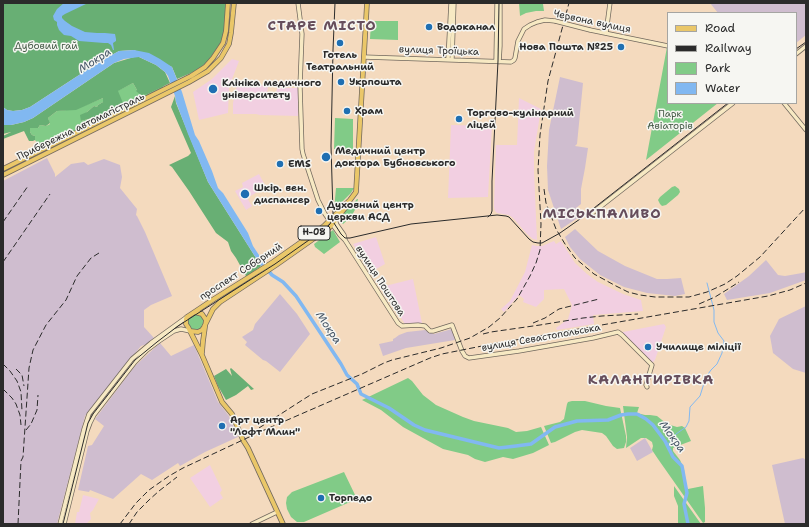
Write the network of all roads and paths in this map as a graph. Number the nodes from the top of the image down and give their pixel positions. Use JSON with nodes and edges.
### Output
{"nodes":[{"id":1,"x":228,"y":3,"type":"edge"},
{"id":2,"x":234,"y":3,"type":"edge"},
{"id":3,"x":298,"y":3,"type":"edge"},
{"id":4,"x":366,"y":3,"type":"edge"},
{"id":5,"x":452,"y":3,"type":"edge"},
{"id":6,"x":499,"y":3,"type":"edge"},
{"id":7,"x":610,"y":3,"type":"edge"},
{"id":8,"x":606,"y":33,"type":"junction"},
{"id":9,"x":667,"y":46,"type":"edge"},
{"id":10,"x":806,"y":46,"type":"edge"},
{"id":11,"x":797,"y":53,"type":"edge"},
{"id":12,"x":364,"y":57,"type":"junction"},
{"id":13,"x":450,"y":59,"type":"junction"},
{"id":14,"x":514,"y":60,"type":"joint"},
{"id":15,"x":497,"y":61,"type":"junction"},
{"id":16,"x":190,"y":79,"type":"junction"},
{"id":17,"x":732,"y":104,"type":"edge"},
{"id":18,"x":785,"y":104,"type":"edge"},
{"id":19,"x":806,"y":130,"type":"edge"},
{"id":20,"x":43,"y":152,"type":"junction"},
{"id":21,"x":35,"y":155,"type":"junction"},
{"id":22,"x":3,"y":169,"type":"edge"},
{"id":23,"x":3,"y":174,"type":"edge"},
{"id":24,"x":591,"y":214,"type":"dead end"},
{"id":25,"x":333,"y":220,"type":"junction"},
{"id":26,"x":345,"y":240,"type":"junction"},
{"id":27,"x":260,"y":273,"type":"junction"},
{"id":28,"x":195,"y":312,"type":"junction"},
{"id":29,"x":187,"y":317,"type":"junction"},
{"id":30,"x":206,"y":323,"type":"junction"},
{"id":31,"x":190,"y":331,"type":"junction"},
{"id":32,"x":202,"y":355,"type":"junction"},
{"id":33,"x":467,"y":357,"type":"joint"},
{"id":34,"x":647,"y":387,"type":"dead end"},
{"id":35,"x":88,"y":421,"type":"junction"},
{"id":36,"x":277,"y":512,"type":"junction"},
{"id":37,"x":60,"y":524,"type":"edge"},
{"id":38,"x":64,"y":524,"type":"edge"},
{"id":39,"x":252,"y":524,"type":"edge"},
{"id":40,"x":283,"y":524,"type":"edge"}],
"edges":[{"from":1,"to":16,"type":"main road"},
{"from":2,"to":16,"type":"main road"},
{"from":3,"to":25,"type":"street"},
{"from":4,"to":12,"type":"main road","name":"проспект Соборний","number":"Н-08"},
{"from":5,"to":13,"type":"street"},
{"from":6,"to":15,"type":"street"},
{"from":7,"to":8,"type":"street"},
{"from":8,"to":9,"type":"street","name":"Червона вулиця"},
{"from":8,"to":14,"type":"street","name":"Червона вулиця","bridge":true},
{"from":10,"to":11,"type":"street"},
{"from":12,"to":13,"type":"street","name":"вулиця Троїцька"},
{"from":12,"to":25,"type":"main road","name":"проспект Соборний","number":"Н-08"},
{"from":13,"to":15,"type":"street","name":"вулиця Троїцька"},
{"from":14,"to":15,"type":"street","name":"вулиця Троїцька"},
{"from":16,"to":20,"type":"main road","name":"Прибережна автомагістраль"},
{"from":16,"to":20,"type":"main road","name":"Прибережна автомагістраль"},
{"from":17,"to":24,"type":"street"},
{"from":18,"to":19,"type":"street"},
{"from":20,"to":21,"type":"main road","name":"Прибережна автомагістраль"},
{"from":21,"to":22,"type":"main road","name":"Прибережна автомагістраль"},
{"from":21,"to":23,"type":"main road","name":"Прибережна автомагістраль"},
{"from":25,"to":26,"type":"street","name":"вулиця Поштова"},
{"from":25,"to":26,"type":"street"},
{"from":25,"to":27,"type":"main road","name":"проспект Соборний","number":"Н-08"},
{"from":26,"to":33,"type":"street","name":"вулиця Поштова"},
{"from":27,"to":28,"type":"main road","name":"проспект Соборний","number":"Н-08"},
{"from":27,"to":30,"type":"main road","name":"проспект Соборний","number":"Н-08"},
{"from":28,"to":29,"type":"main road","number":"Н-08"},
{"from":28,"to":30,"type":"main road"},
{"from":29,"to":31,"type":"main road","number":"Н-08"},
{"from":29,"to":35,"type":"street"},
{"from":30,"to":31,"type":"main road"},
{"from":30,"to":32,"type":"main road","number":"Н-08"},
{"from":31,"to":32,"type":"main road","number":"Н-08"},
{"from":31,"to":35,"type":"street"},
{"from":32,"to":36,"type":"main road","number":"Н-08"},
{"from":33,"to":34,"type":"street","name":"вулиця Севастопольська"},
{"from":35,"to":37,"type":"street"},
{"from":35,"to":38,"type":"street"},
{"from":36,"to":39,"type":"street"},
{"from":36,"to":40,"type":"main road","number":"Н-08"}]}
